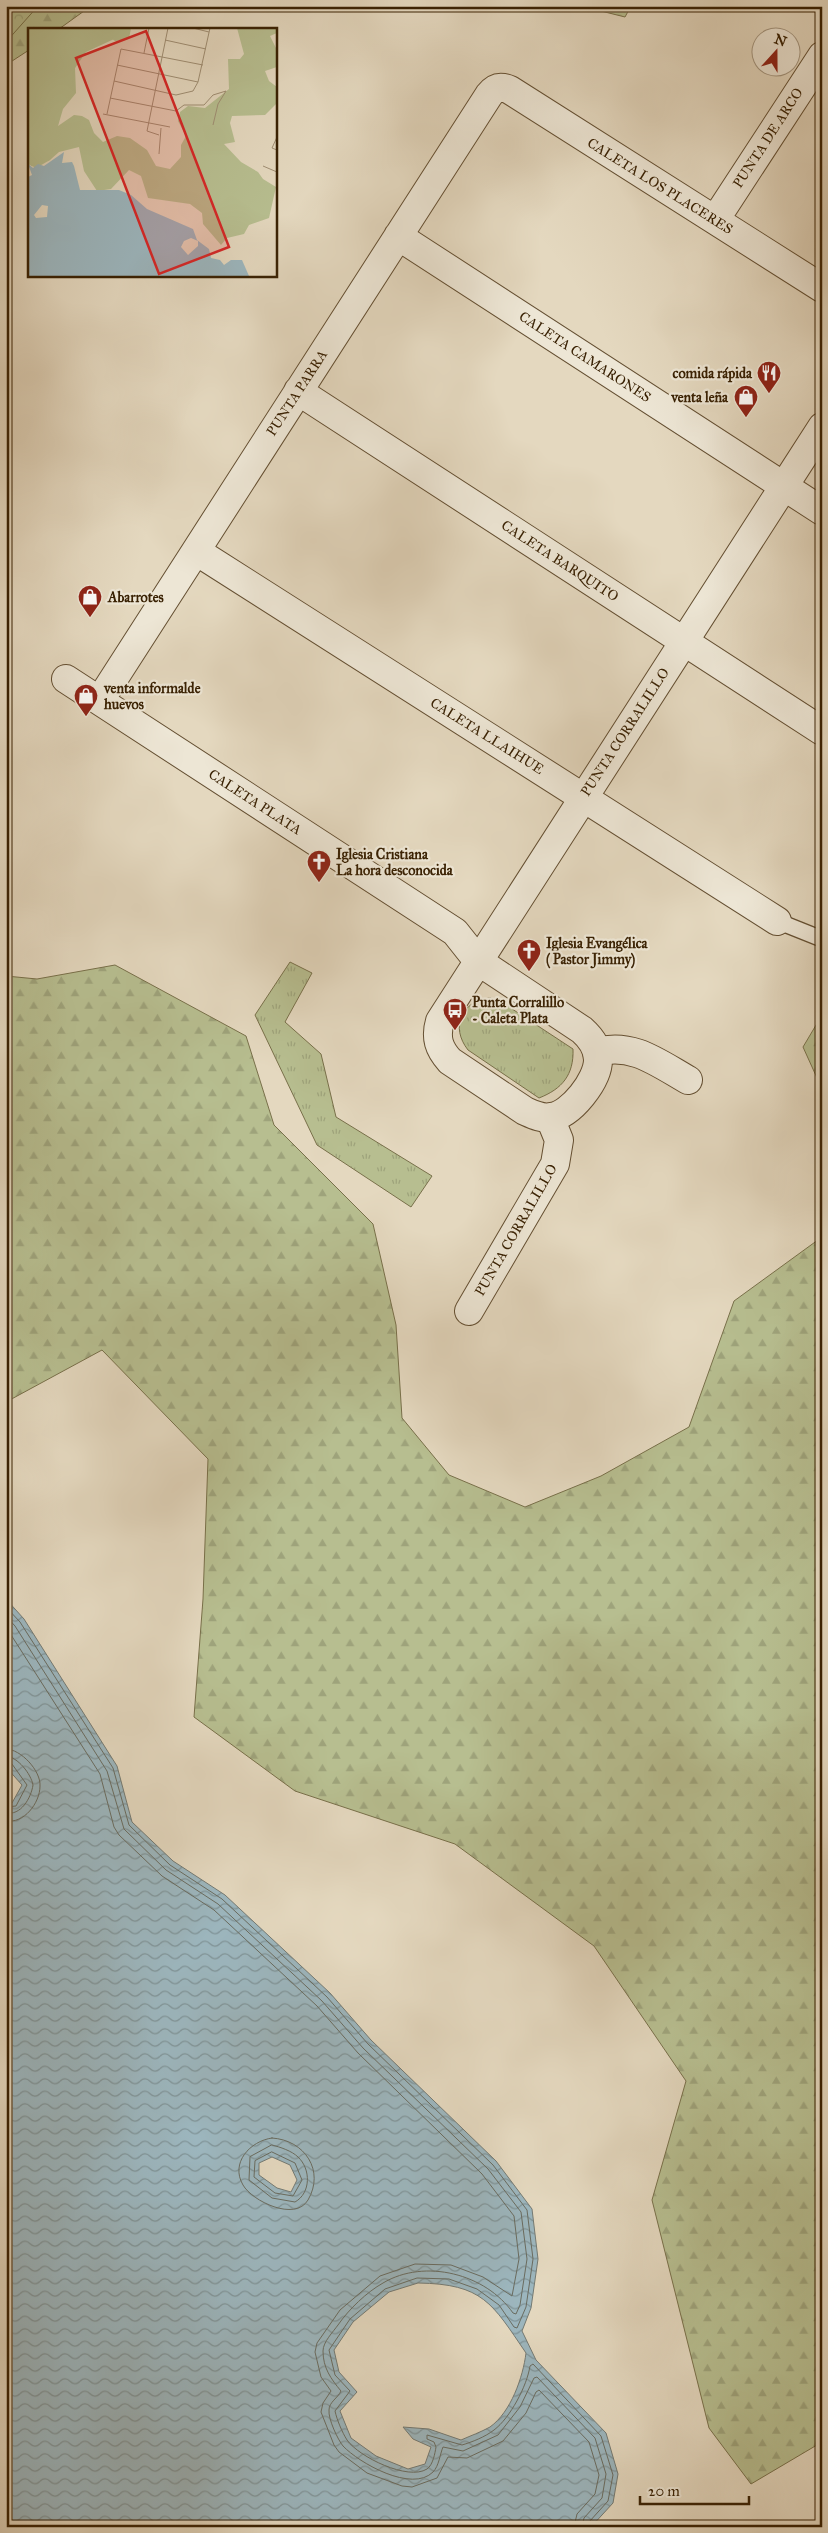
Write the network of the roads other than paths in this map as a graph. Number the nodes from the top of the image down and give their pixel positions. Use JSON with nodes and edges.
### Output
{"nodes":[{"id":1,"x":822,"y":56,"type":"edge"},
{"id":2,"x":498,"y":88,"type":"joint"},
{"id":3,"x":715,"y":220,"type":"junction"},
{"id":4,"x":398,"y":236,"type":"junction"},
{"id":5,"x":822,"y":288,"type":"edge"},
{"id":6,"x":298,"y":391,"type":"junction"},
{"id":7,"x":822,"y":428,"type":"edge"},
{"id":8,"x":784,"y":486,"type":"junction"},
{"id":9,"x":822,"y":510,"type":"edge"},
{"id":10,"x":196,"y":550,"type":"junction"},
{"id":11,"x":684,"y":641,"type":"junction"},
{"id":12,"x":66,"y":678,"type":"dead end"},
{"id":13,"x":100,"y":700,"type":"junction"},
{"id":14,"x":822,"y":731,"type":"edge"},
{"id":15,"x":583,"y":797,"type":"junction"},
{"id":16,"x":777,"y":921,"type":"joint"},
{"id":17,"x":822,"y":939,"type":"edge"},
{"id":18,"x":478,"y":961,"type":"junction"},
{"id":19,"x":597,"y":1052,"type":"junction"},
{"id":20,"x":688,"y":1080,"type":"dead end"},
{"id":21,"x":550,"y":1118,"type":"junction"},
{"id":22,"x":469,"y":1311,"type":"dead end"}],
"edges":[{"from":1,"to":3,"type":"street","name":"PUNTA DE ARCO"},
{"from":2,"to":3,"type":"street","name":"CALETA LOS PLACERES"},
{"from":2,"to":4,"type":"street","name":"PUNTA PARRA"},
{"from":3,"to":5,"type":"street","name":"CALETA LOS PLACERES"},
{"from":4,"to":6,"type":"street","name":"PUNTA PARRA"},
{"from":4,"to":8,"type":"street","name":"CALETA CAMARONES"},
{"from":6,"to":10,"type":"street","name":"PUNTA PARRA"},
{"from":6,"to":11,"type":"street","name":"CALETA BARQUITO"},
{"from":7,"to":8,"type":"street","name":"PUNTA CORRALILLO"},
{"from":8,"to":9,"type":"street","name":"CALETA CAMARONES"},
{"from":8,"to":11,"type":"street","name":"PUNTA CORRALILLO"},
{"from":10,"to":13,"type":"street","name":"PUNTA PARRA"},
{"from":10,"to":15,"type":"street","name":"CALETA LLAIHUE"},
{"from":11,"to":14,"type":"street","name":"CALETA BARQUITO"},
{"from":11,"to":15,"type":"street","name":"PUNTA CORRALILLO"},
{"from":12,"to":13,"type":"street","name":"CALETA PLATA"},
{"from":13,"to":18,"type":"street","name":"CALETA PLATA"},
{"from":15,"to":16,"type":"street","name":"CALETA LLAIHUE"},
{"from":15,"to":18,"type":"street","name":"PUNTA CORRALILLO"},
{"from":16,"to":17,"type":"lane"},
{"from":18,"to":19,"type":"street","name":"CALETA PLATA"},
{"from":18,"to":21,"type":"street","name":"PUNTA CORRALILLO"},
{"from":19,"to":20,"type":"street"},
{"from":19,"to":21,"type":"street"},
{"from":21,"to":22,"type":"street","name":"PUNTA CORRALILLO"}]}
